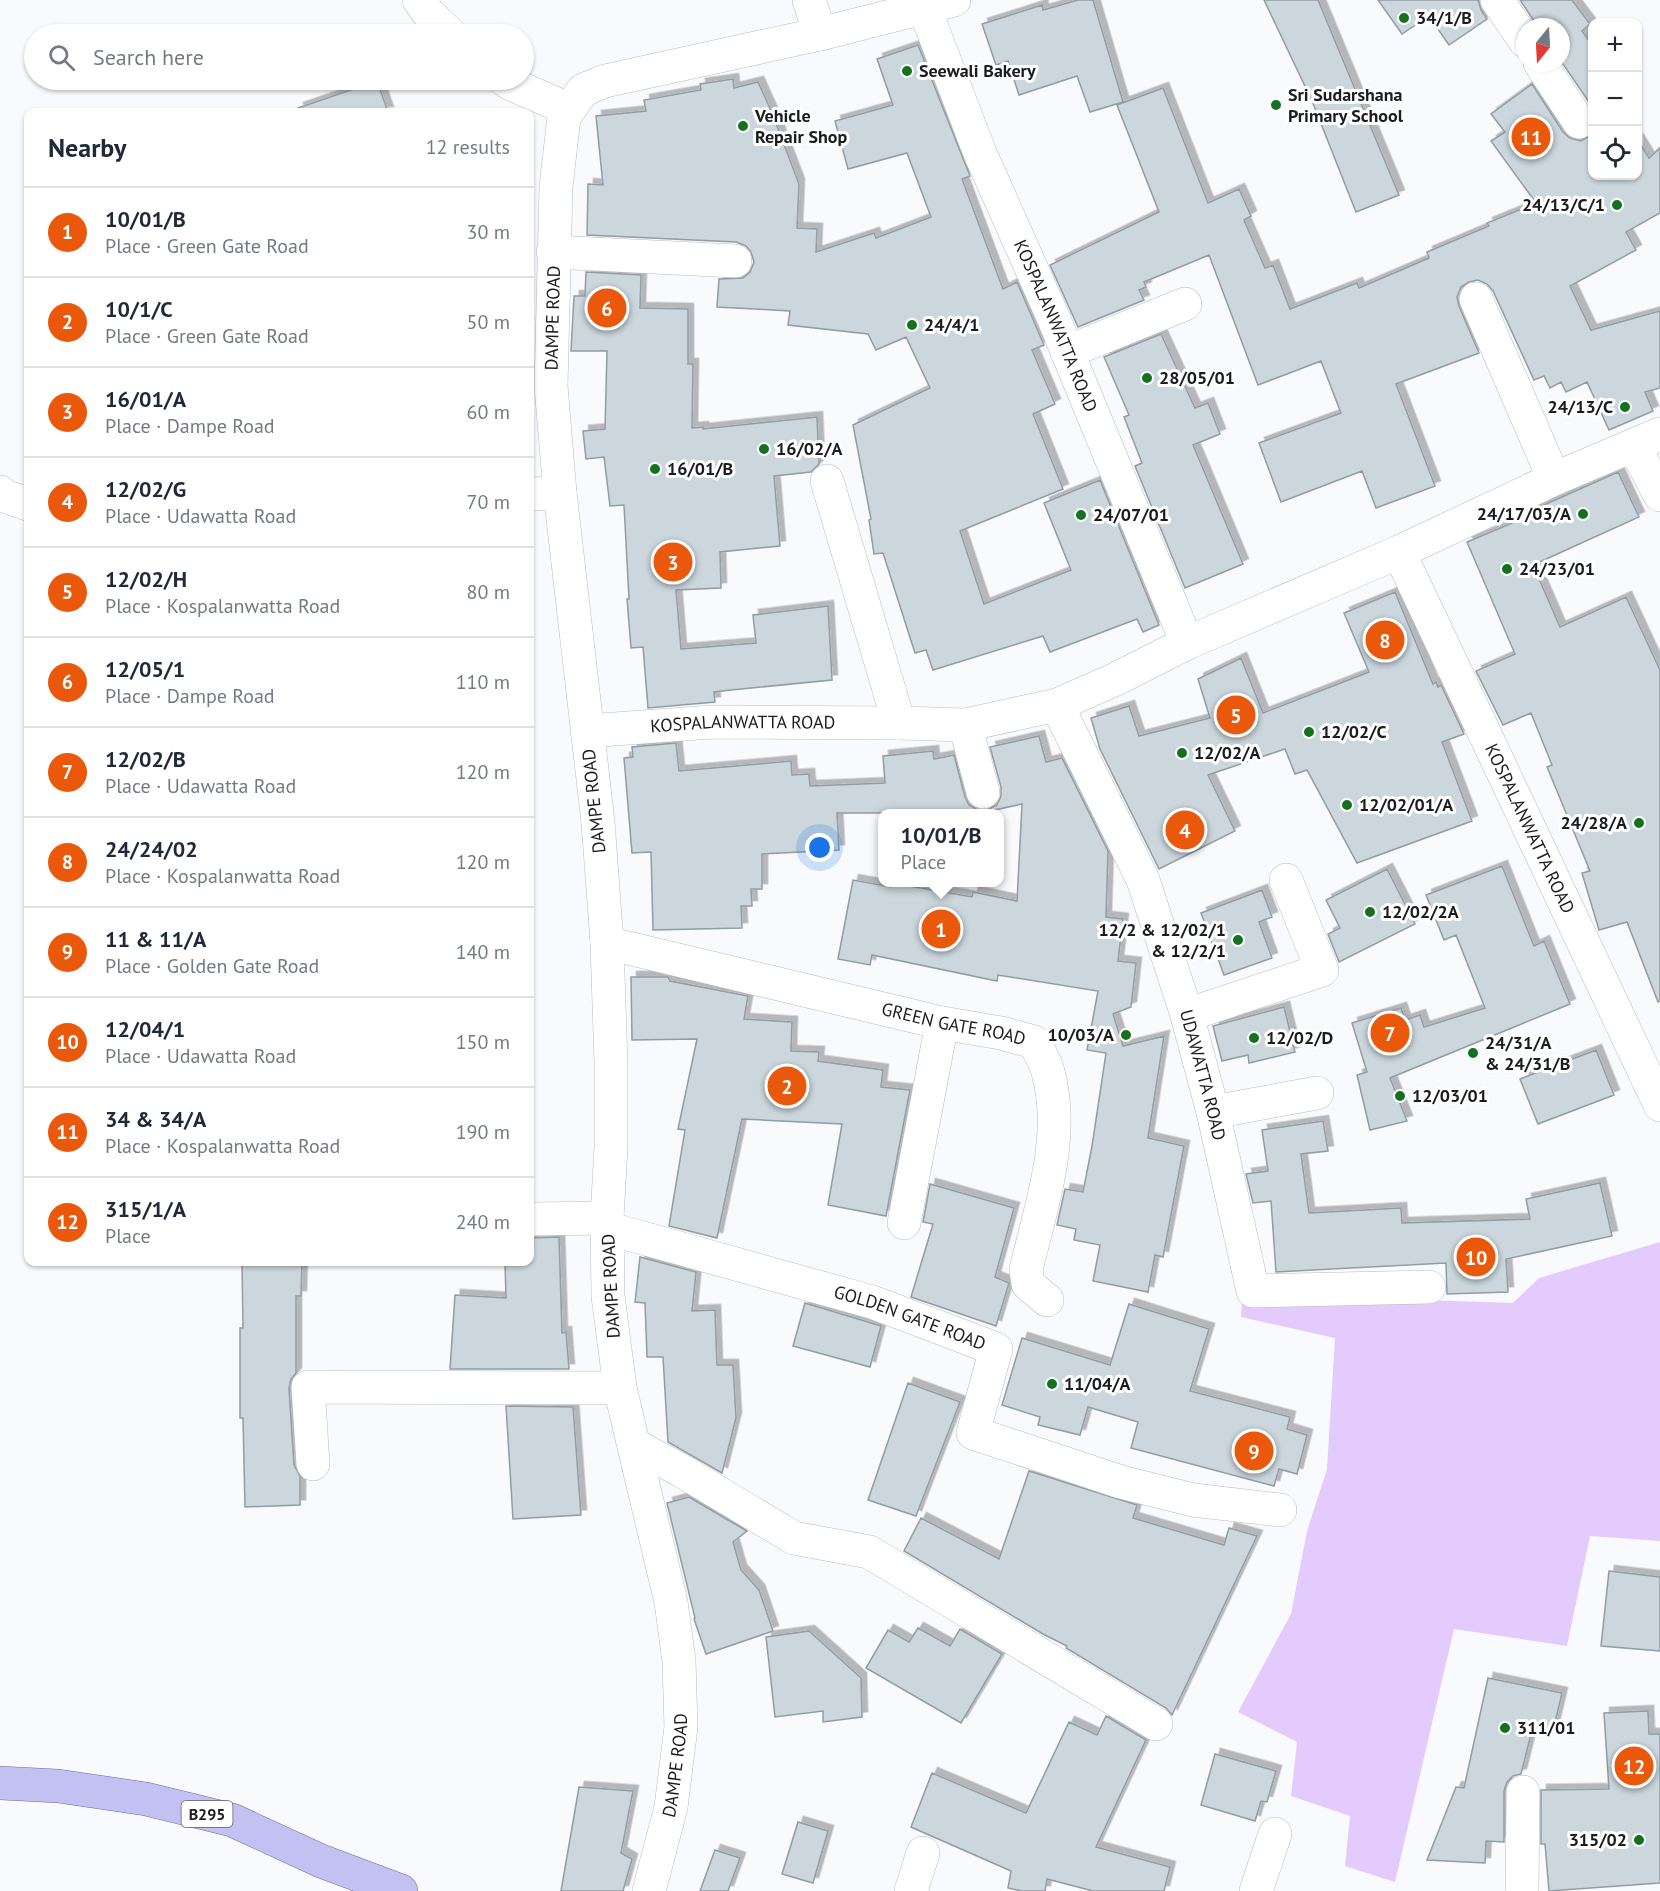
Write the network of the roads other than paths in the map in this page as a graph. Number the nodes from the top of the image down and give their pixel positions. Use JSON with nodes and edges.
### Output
{"nodes":[{"id":1,"x":419,"y":0,"type":"edge"},
{"id":2,"x":809,"y":0,"type":"edge"},
{"id":3,"x":1497,"y":0,"type":"edge"},
{"id":4,"x":939,"y":4,"type":"edge"},
{"id":5,"x":440,"y":24,"type":"edge"},
{"id":6,"x":1516,"y":28,"type":"edge"},
{"id":7,"x":820,"y":34,"type":"junction"},
{"id":8,"x":1546,"y":72,"type":"edge"},
{"id":9,"x":522,"y":90,"type":"edge"},
{"id":10,"x":566,"y":113,"type":"junction"},
{"id":11,"x":534,"y":115,"type":"edge"},
{"id":12,"x":1579,"y":122,"type":"dead end"},
{"id":13,"x":553,"y":252,"type":"junction"},
{"id":14,"x":735,"y":261,"type":"dead end"},
{"id":15,"x":1476,"y":298,"type":"dead end"},
{"id":16,"x":1185,"y":304,"type":"dead end"},
{"id":17,"x":1067,"y":352,"type":"junction"},
{"id":18,"x":1647,"y":440,"type":"edge"},
{"id":19,"x":1554,"y":479,"type":"junction"},
{"id":20,"x":827,"y":481,"type":"dead end"},
{"id":21,"x":0,"y":492,"type":"edge"},
{"id":22,"x":545,"y":493,"type":"edge"},
{"id":23,"x":1660,"y":495,"type":"edge"},
{"id":24,"x":24,"y":503,"type":"edge"},
{"id":25,"x":1399,"y":552,"type":"junction"},
{"id":26,"x":1186,"y":643,"type":"junction"},
{"id":27,"x":1057,"y":705,"type":"junction"},
{"id":28,"x":898,"y":723,"type":"junction"},
{"id":29,"x":965,"y":725,"type":"junction"},
{"id":30,"x":587,"y":731,"type":"junction"},
{"id":31,"x":983,"y":792,"type":"dead end"},
{"id":32,"x":1286,"y":880,"type":"dead end"},
{"id":33,"x":607,"y":943,"type":"junction"},
{"id":34,"x":1187,"y":1014,"type":"junction"},
{"id":35,"x":942,"y":1023,"type":"junction"},
{"id":36,"x":1317,"y":1093,"type":"dead end"},
{"id":37,"x":1660,"y":1105,"type":"edge"},
{"id":38,"x":1213,"y":1112,"type":"junction"},
{"id":39,"x":534,"y":1219,"type":"edge"},
{"id":40,"x":607,"y":1223,"type":"junction"},
{"id":41,"x":904,"y":1223,"type":"dead end"},
{"id":42,"x":1429,"y":1287,"type":"dead end"},
{"id":43,"x":1047,"y":1299,"type":"dead end"},
{"id":44,"x":620,"y":1388,"type":"junction"},
{"id":45,"x":634,"y":1445,"type":"junction"},
{"id":46,"x":313,"y":1464,"type":"dead end"},
{"id":47,"x":1280,"y":1510,"type":"dead end"},
{"id":48,"x":1156,"y":1724,"type":"dead end"},
{"id":49,"x":0,"y":1783,"type":"edge"},
{"id":50,"x":1523,"y":1792,"type":"dead end"},
{"id":51,"x":1275,"y":1834,"type":"dead end"},
{"id":52,"x":923,"y":1853,"type":"dead end"},
{"id":53,"x":401,"y":1891,"type":"edge"},
{"id":54,"x":649,"y":1891,"type":"edge"},
{"id":55,"x":911,"y":1891,"type":"edge"},
{"id":56,"x":1256,"y":1891,"type":"edge"},
{"id":57,"x":1522,"y":1891,"type":"edge"}],
"edges":[{"from":1,"to":5,"type":"street"},
{"from":2,"to":7,"type":"street"},
{"from":3,"to":6,"type":"street"},
{"from":4,"to":7,"type":"street"},
{"from":4,"to":17,"type":"street","name":"KOSPALANWATTA ROAD"},
{"from":7,"to":10,"type":"street"},
{"from":8,"to":12,"type":"street"},
{"from":9,"to":10,"type":"street"},
{"from":10,"to":11,"type":"street"},
{"from":10,"to":13,"type":"street","name":"DAMPE ROAD"},
{"from":13,"to":14,"type":"street"},
{"from":13,"to":22,"type":"street","name":"DAMPE ROAD"},
{"from":15,"to":19,"type":"street"},
{"from":16,"to":17,"type":"street"},
{"from":17,"to":26,"type":"street","name":"KOSPALANWATTA ROAD"},
{"from":18,"to":19,"type":"street","name":"KOSPALANWATTA ROAD"},
{"from":18,"to":23,"type":"street","name":"KOSPALANWATTA ROAD"},
{"from":19,"to":25,"type":"street","name":"KOSPALANWATTA ROAD"},
{"from":20,"to":28,"type":"street"},
{"from":21,"to":24,"type":"street"},
{"from":22,"to":30,"type":"street","name":"DAMPE ROAD"},
{"from":25,"to":26,"type":"street","name":"KOSPALANWATTA ROAD"},
{"from":25,"to":37,"type":"street","name":"KOSPALANWATTA ROAD"},
{"from":26,"to":27,"type":"street","name":"KOSPALANWATTA ROAD"},
{"from":27,"to":29,"type":"street","name":"KOSPALANWATTA ROAD"},
{"from":27,"to":34,"type":"street","name":"UDAWATTA ROAD"},
{"from":28,"to":29,"type":"street","name":"KOSPALANWATTA ROAD"},
{"from":28,"to":30,"type":"street","name":"KOSPALANWATTA ROAD"},
{"from":29,"to":31,"type":"street"},
{"from":30,"to":33,"type":"street","name":"DAMPE ROAD"},
{"from":32,"to":34,"type":"street"},
{"from":33,"to":35,"type":"street","name":"GREEN GATE ROAD"},
{"from":33,"to":40,"type":"street","name":"DAMPE ROAD"},
{"from":34,"to":38,"type":"street","name":"UDAWATTA ROAD"},
{"from":35,"to":41,"type":"street"},
{"from":35,"to":43,"type":"street","name":"GREEN GATE ROAD"},
{"from":36,"to":38,"type":"street"},
{"from":38,"to":42,"type":"street","name":"UDAWATTA ROAD"},
{"from":39,"to":40,"type":"street"},
{"from":40,"to":44,"type":"street","name":"DAMPE ROAD"},
{"from":40,"to":47,"type":"street","name":"GOLDEN GATE ROAD"},
{"from":44,"to":45,"type":"street","name":"DAMPE ROAD"},
{"from":44,"to":46,"type":"street"},
{"from":45,"to":48,"type":"street"},
{"from":45,"to":54,"type":"street","name":"DAMPE ROAD"},
{"from":49,"to":53,"type":"main road","number":"B295"},
{"from":50,"to":57,"type":"street"},
{"from":51,"to":56,"type":"street"},
{"from":52,"to":55,"type":"street"}]}
